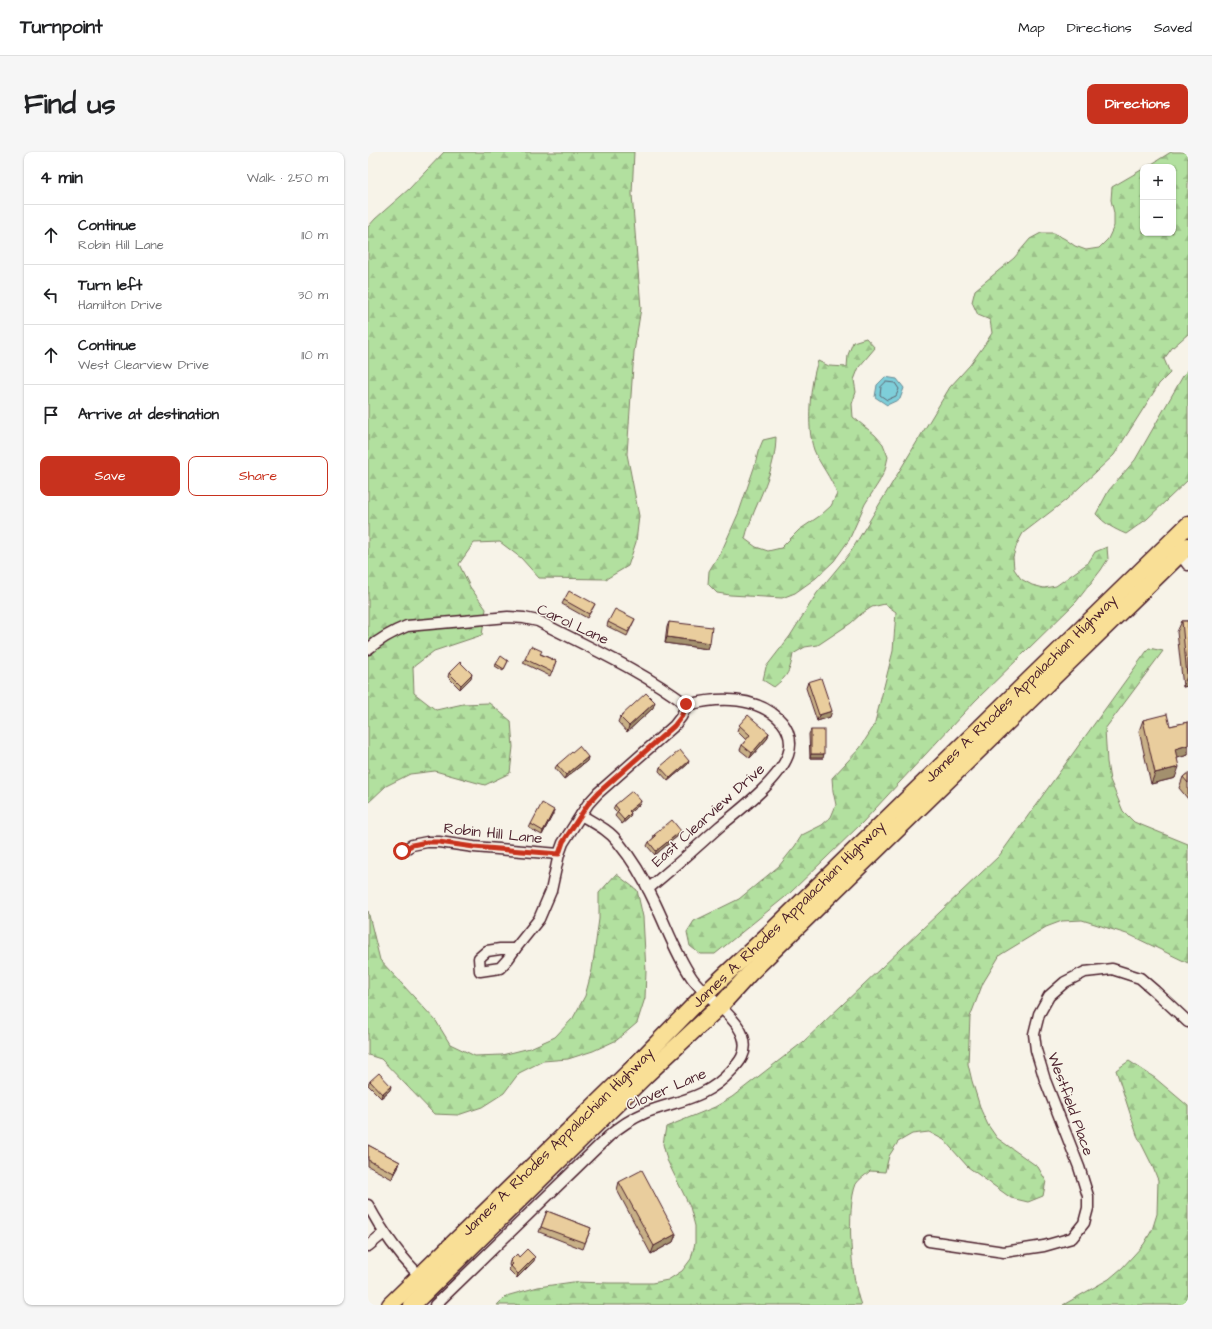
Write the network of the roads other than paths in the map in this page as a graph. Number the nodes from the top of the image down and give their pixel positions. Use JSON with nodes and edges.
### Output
{"nodes":[{"id":1,"x":1188,"y":525,"type":"edge"},
{"id":2,"x":1181,"y":553,"type":"edge"},
{"id":3,"x":368,"y":649,"type":"edge"},
{"id":4,"x":686,"y":704,"type":"junction"},
{"id":5,"x":581,"y":816,"type":"junction"},
{"id":6,"x":402,"y":851,"type":"dead end"},
{"id":7,"x":559,"y":854,"type":"junction"},
{"id":8,"x":648,"y":889,"type":"junction"},
{"id":9,"x":515,"y":949,"type":"dead end"},
{"id":10,"x":706,"y":994,"type":"junction"},
{"id":11,"x":720,"y":1006,"type":"junction"},
{"id":12,"x":1188,"y":1022,"type":"edge"},
{"id":13,"x":368,"y":1205,"type":"edge"},
{"id":14,"x":384,"y":1234,"type":"junction"},
{"id":15,"x":929,"y":1241,"type":"dead end"},
{"id":16,"x":368,"y":1246,"type":"edge"},
{"id":17,"x":425,"y":1282,"type":"junction"},
{"id":18,"x":390,"y":1305,"type":"edge"},
{"id":19,"x":412,"y":1305,"type":"edge"},
{"id":20,"x":435,"y":1305,"type":"edge"}],
"edges":[{"from":1,"to":2,"type":"highway","name":"James A. Rhodes Appalachian Highway"},
{"from":2,"to":10,"type":"highway","name":"James A. Rhodes Appalachian Highway"},
{"from":2,"to":11,"type":"highway","name":"James A. Rhodes Appalachian Highway"},
{"from":3,"to":4,"type":"street","name":"Carol Lane"},
{"from":4,"to":5,"type":"street"},
{"from":4,"to":8,"type":"street","name":"East Clearview Drive"},
{"from":5,"to":7,"type":"street"},
{"from":5,"to":8,"type":"street","name":"Clover Lane"},
{"from":6,"to":7,"type":"street","name":"Robin Hill Lane"},
{"from":7,"to":9,"type":"street"},
{"from":8,"to":10,"type":"street","name":"Clover Lane"},
{"from":10,"to":11,"type":"street","name":"Clover Lane"},
{"from":10,"to":17,"type":"highway","name":"James A. Rhodes Appalachian Highway"},
{"from":11,"to":17,"type":"highway","name":"James A. Rhodes Appalachian Highway"},
{"from":11,"to":20,"type":"street","name":"Clover Lane"},
{"from":12,"to":15,"type":"street","name":"Westfield Place"},
{"from":13,"to":14,"type":"street"},
{"from":14,"to":16,"type":"street"},
{"from":14,"to":17,"type":"street"},
{"from":17,"to":18,"type":"highway","name":"James A. Rhodes Appalachian Highway"},
{"from":17,"to":19,"type":"highway","name":"James A. Rhodes Appalachian Highway"}]}
